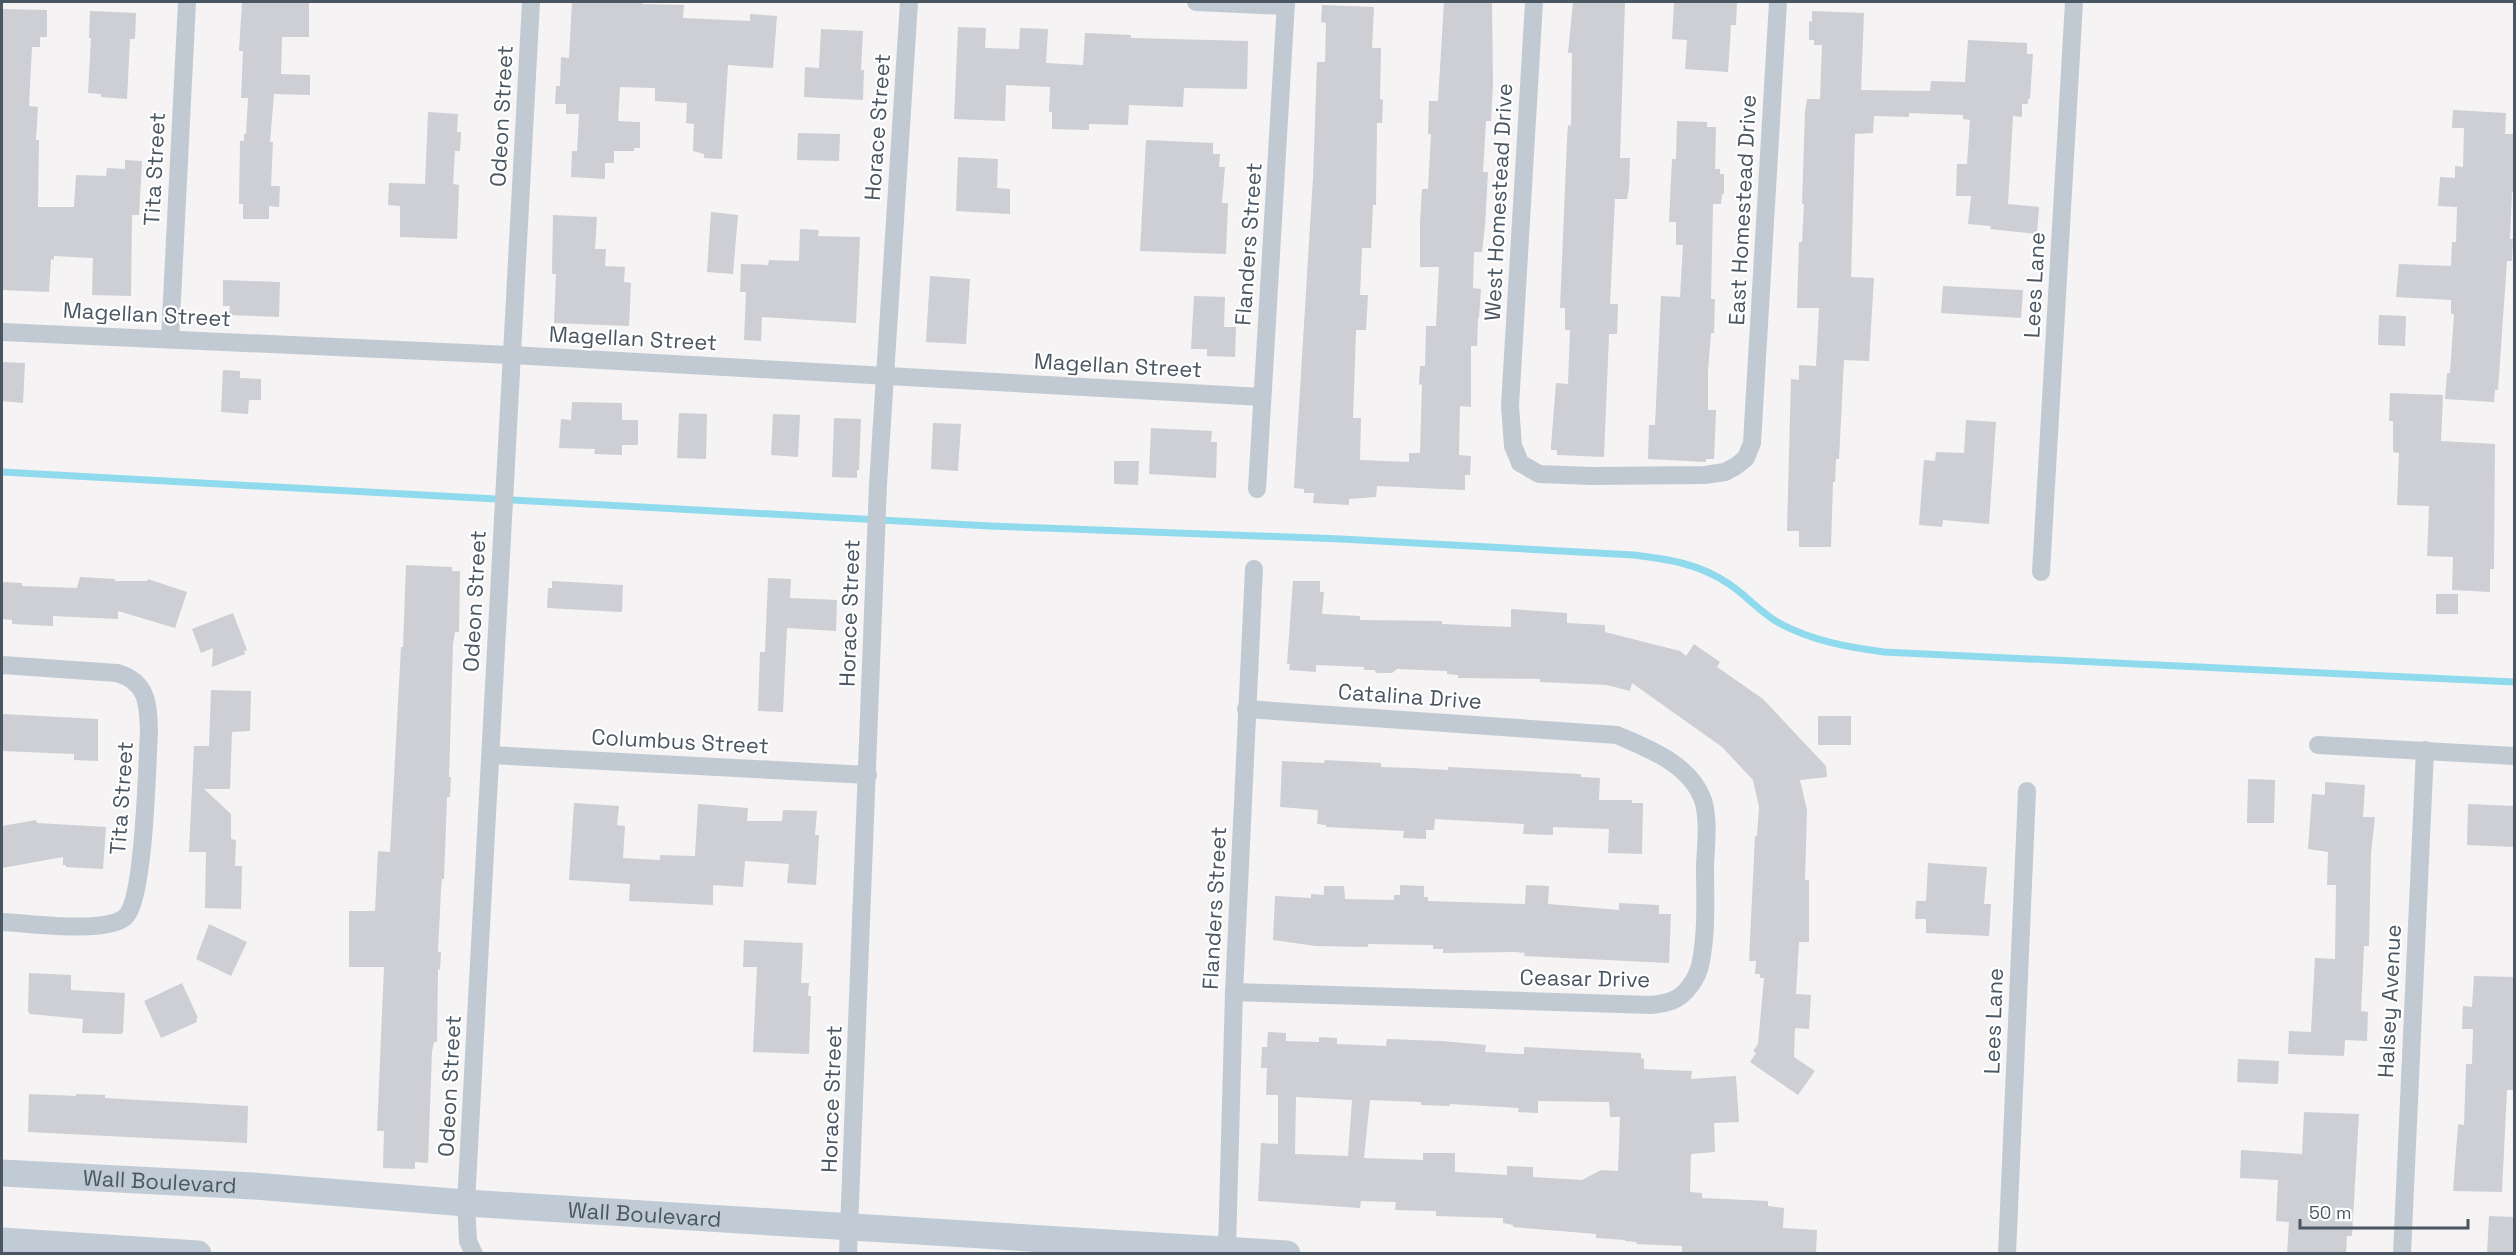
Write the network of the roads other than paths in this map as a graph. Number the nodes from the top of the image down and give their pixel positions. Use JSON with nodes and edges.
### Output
{"nodes":[{"id":1,"x":187,"y":2,"type":"edge"},
{"id":2,"x":531,"y":2,"type":"edge"},
{"id":3,"x":909,"y":2,"type":"edge"},
{"id":4,"x":1196,"y":2,"type":"edge"},
{"id":5,"x":1534,"y":2,"type":"edge"},
{"id":6,"x":1778,"y":2,"type":"edge"},
{"id":7,"x":2074,"y":2,"type":"edge"},
{"id":8,"x":1286,"y":4,"type":"edge"},
{"id":9,"x":2,"y":332,"type":"edge"},
{"id":10,"x":170,"y":339,"type":"junction"},
{"id":11,"x":512,"y":355,"type":"junction"},
{"id":12,"x":885,"y":377,"type":"junction"},
{"id":13,"x":1262,"y":397,"type":"junction"},
{"id":14,"x":1755,"y":422,"type":"joint"},
{"id":15,"x":1257,"y":489,"type":"dead end"},
{"id":16,"x":1254,"y":569,"type":"dead end"},
{"id":17,"x":2041,"y":572,"type":"dead end"},
{"id":18,"x":2,"y":665,"type":"edge"},
{"id":19,"x":1246,"y":709,"type":"junction"},
{"id":20,"x":1570,"y":730,"type":"joint"},
{"id":21,"x":2318,"y":745,"type":"dead end"},
{"id":22,"x":2425,"y":750,"type":"junction"},
{"id":23,"x":491,"y":755,"type":"junction"},
{"id":24,"x":2514,"y":756,"type":"edge"},
{"id":25,"x":868,"y":775,"type":"junction"},
{"id":26,"x":2027,"y":791,"type":"dead end"},
{"id":27,"x":2,"y":922,"type":"edge"},
{"id":28,"x":1234,"y":992,"type":"junction"},
{"id":29,"x":2,"y":1173,"type":"edge"},
{"id":30,"x":466,"y":1203,"type":"junction"},
{"id":31,"x":849,"y":1227,"type":"junction"},
{"id":32,"x":2,"y":1241,"type":"edge"},
{"id":33,"x":1227,"y":1249,"type":"junction"},
{"id":34,"x":198,"y":1254,"type":"edge"},
{"id":35,"x":474,"y":1254,"type":"edge"},
{"id":36,"x":848,"y":1254,"type":"edge"},
{"id":37,"x":1287,"y":1254,"type":"edge"},
{"id":38,"x":2007,"y":1254,"type":"edge"},
{"id":39,"x":2402,"y":1254,"type":"edge"}],
"edges":[{"from":1,"to":10,"type":"street","name":"Tita Street"},
{"from":2,"to":11,"type":"street","name":"Odeon Street"},
{"from":3,"to":12,"type":"street","name":"Horace Street"},
{"from":4,"to":8,"type":"street"},
{"from":5,"to":14,"type":"street","name":"West Homestead Drive"},
{"from":6,"to":14,"type":"street","name":"East Homestead Drive"},
{"from":7,"to":17,"type":"street","name":"Lees Lane"},
{"from":8,"to":13,"type":"street","name":"Flanders Street"},
{"from":9,"to":10,"type":"street","name":"Magellan Street"},
{"from":10,"to":11,"type":"street","name":"Magellan Street"},
{"from":11,"to":12,"type":"street","name":"Magellan Street"},
{"from":11,"to":23,"type":"street","name":"Odeon Street"},
{"from":12,"to":13,"type":"street","name":"Magellan Street"},
{"from":12,"to":25,"type":"street","name":"Horace Street"},
{"from":13,"to":15,"type":"street","name":"Flanders Street"},
{"from":16,"to":19,"type":"street","name":"Flanders Street"},
{"from":18,"to":27,"type":"street","name":"Tita Street"},
{"from":19,"to":20,"type":"street","name":"Catalina Drive"},
{"from":19,"to":28,"type":"street","name":"Flanders Street"},
{"from":20,"to":28,"type":"street","name":"Ceasar Drive"},
{"from":21,"to":22,"type":"street"},
{"from":22,"to":24,"type":"street"},
{"from":22,"to":39,"type":"street","name":"Halsey Avenue"},
{"from":23,"to":25,"type":"street","name":"Columbus Street"},
{"from":23,"to":30,"type":"street","name":"Odeon Street"},
{"from":25,"to":31,"type":"street","name":"Horace Street"},
{"from":26,"to":38,"type":"street","name":"Lees Lane"},
{"from":28,"to":33,"type":"street","name":"Flanders Street"},
{"from":29,"to":30,"type":"street","name":"Wall Boulevard"},
{"from":30,"to":31,"type":"street","name":"Wall Boulevard"},
{"from":30,"to":35,"type":"street","name":"Odeon Street"},
{"from":31,"to":33,"type":"street","name":"Wall Boulevard"},
{"from":31,"to":36,"type":"street","name":"Horace Street"},
{"from":32,"to":34,"type":"street"},
{"from":33,"to":37,"type":"street","name":"Wall Boulevard"}]}
